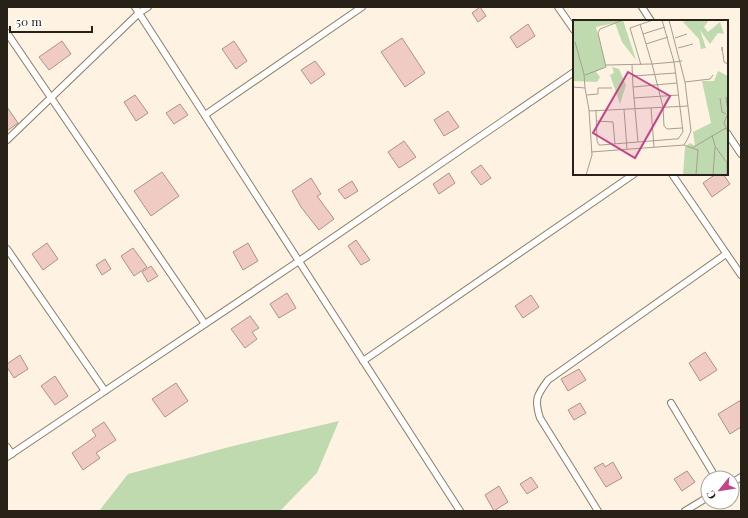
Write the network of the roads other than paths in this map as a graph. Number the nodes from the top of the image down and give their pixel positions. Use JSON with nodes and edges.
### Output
{"nodes":[{"id":1,"x":135,"y":7,"type":"edge"},
{"id":2,"x":148,"y":7,"type":"edge"},
{"id":3,"x":362,"y":7,"type":"edge"},
{"id":4,"x":558,"y":7,"type":"edge"},
{"id":5,"x":642,"y":7,"type":"edge"},
{"id":6,"x":139,"y":13,"type":"junction"},
{"id":7,"x":651,"y":20,"type":"edge"},
{"id":8,"x":573,"y":29,"type":"edge"},
{"id":9,"x":7,"y":33,"type":"edge"},
{"id":10,"x":573,"y":73,"type":"edge"},
{"id":11,"x":51,"y":97,"type":"junction"},
{"id":12,"x":205,"y":115,"type":"junction"},
{"id":13,"x":728,"y":134,"type":"edge"},
{"id":14,"x":7,"y":140,"type":"edge"},
{"id":15,"x":741,"y":154,"type":"edge"},
{"id":16,"x":633,"y":175,"type":"edge"},
{"id":17,"x":673,"y":175,"type":"edge"},
{"id":18,"x":7,"y":249,"type":"edge"},
{"id":19,"x":726,"y":254,"type":"junction"},
{"id":20,"x":299,"y":261,"type":"junction"},
{"id":21,"x":741,"y":275,"type":"edge"},
{"id":22,"x":205,"y":324,"type":"junction"},
{"id":23,"x":364,"y":361,"type":"junction"},
{"id":24,"x":105,"y":391,"type":"junction"},
{"id":25,"x":671,"y":403,"type":"dead end"},
{"id":26,"x":7,"y":447,"type":"edge"},
{"id":27,"x":9,"y":455,"type":"edge"},
{"id":28,"x":711,"y":470,"type":"edge"},
{"id":29,"x":700,"y":502,"type":"edge"},
{"id":30,"x":460,"y":511,"type":"edge"},
{"id":31,"x":598,"y":511,"type":"edge"},
{"id":32,"x":685,"y":511,"type":"edge"}],
"edges":[{"from":1,"to":6,"type":"lane"},
{"from":2,"to":6,"type":"lane"},
{"from":3,"to":12,"type":"lane"},
{"from":4,"to":8,"type":"lane"},
{"from":5,"to":7,"type":"lane"},
{"from":6,"to":11,"type":"lane"},
{"from":6,"to":12,"type":"lane"},
{"from":9,"to":11,"type":"lane"},
{"from":10,"to":20,"type":"lane"},
{"from":11,"to":14,"type":"lane"},
{"from":11,"to":22,"type":"lane"},
{"from":12,"to":20,"type":"lane"},
{"from":13,"to":15,"type":"lane"},
{"from":16,"to":23,"type":"lane"},
{"from":17,"to":19,"type":"lane"},
{"from":18,"to":24,"type":"lane"},
{"from":19,"to":21,"type":"lane"},
{"from":19,"to":31,"type":"lane"},
{"from":20,"to":22,"type":"lane"},
{"from":20,"to":23,"type":"lane"},
{"from":22,"to":24,"type":"lane"},
{"from":23,"to":30,"type":"lane"},
{"from":24,"to":27,"type":"lane"},
{"from":25,"to":28,"type":"lane"},
{"from":26,"to":27,"type":"lane"},
{"from":29,"to":32,"type":"lane"}]}
